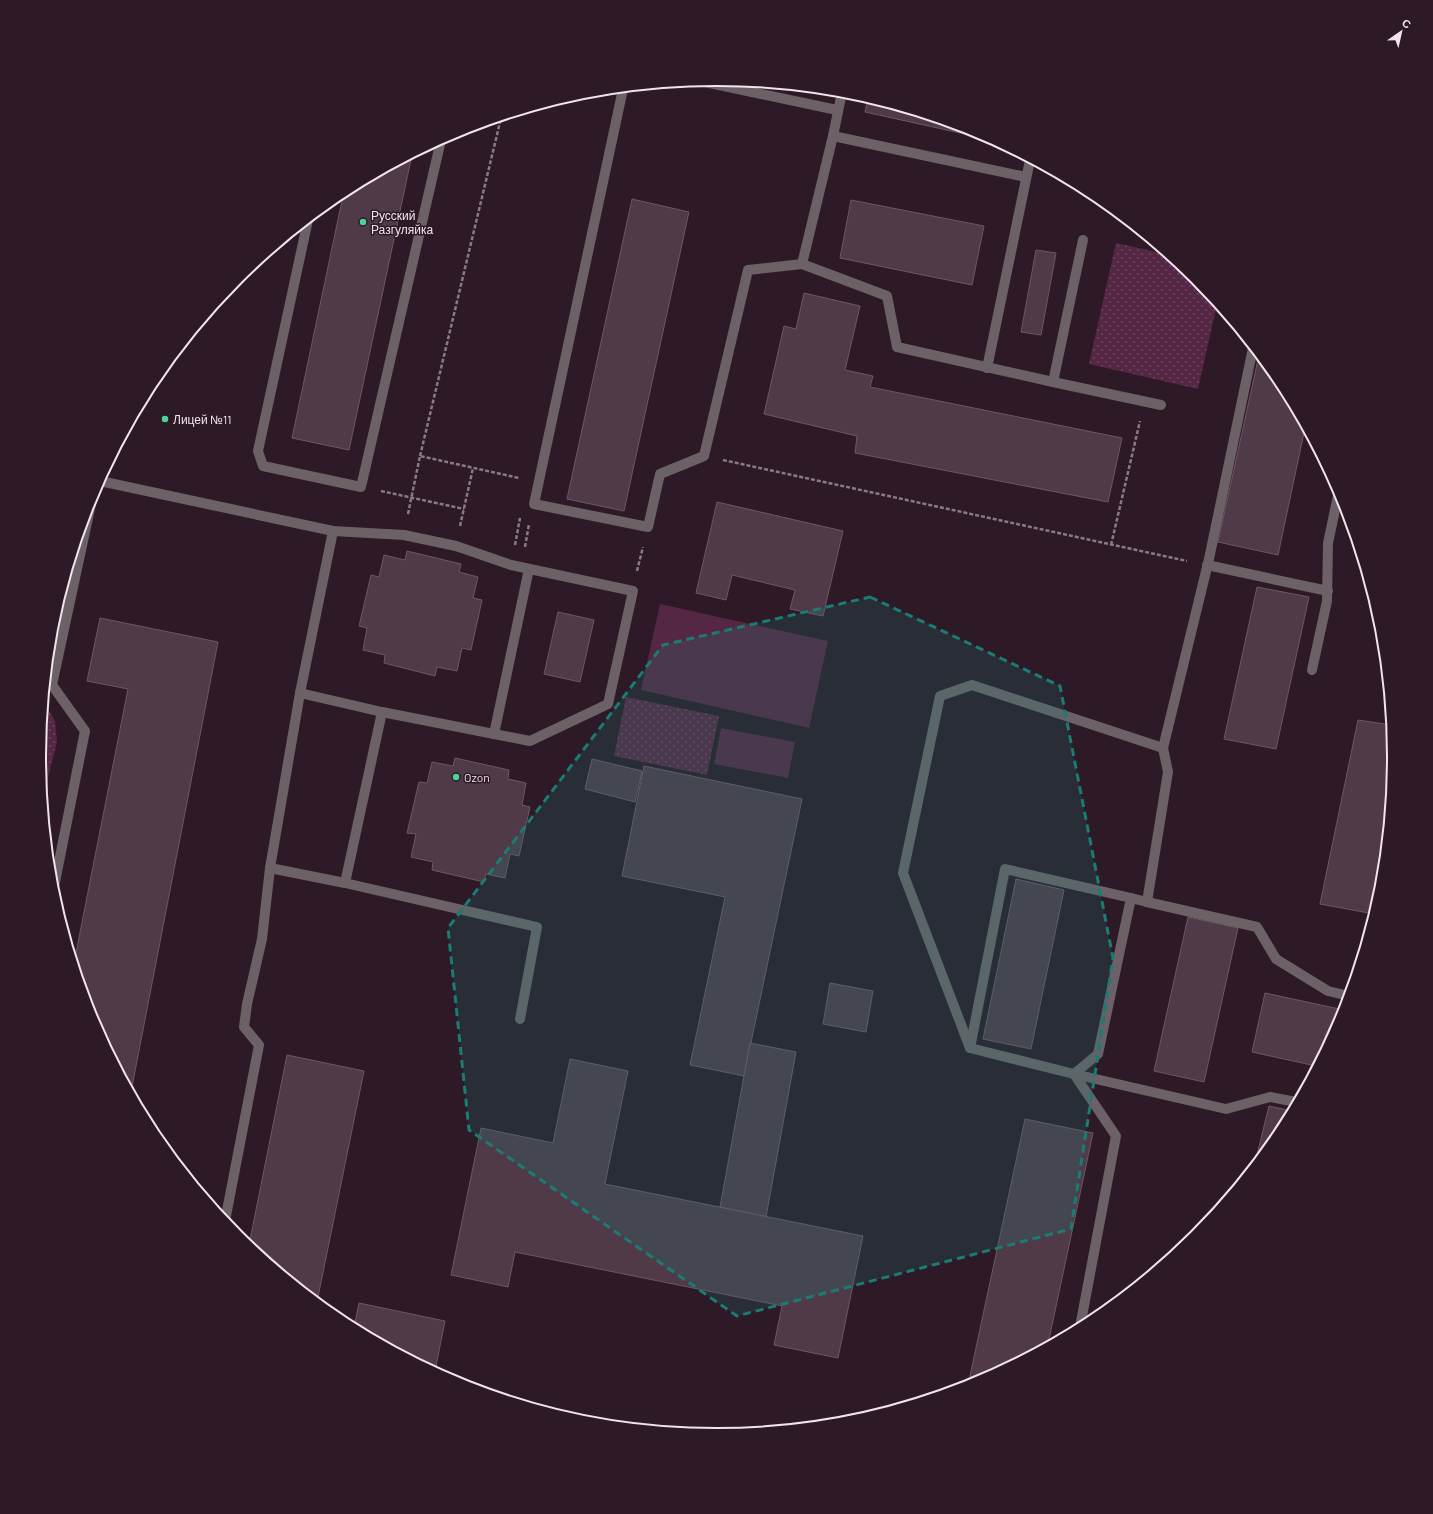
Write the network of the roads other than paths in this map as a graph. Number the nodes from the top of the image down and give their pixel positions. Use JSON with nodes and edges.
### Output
{"nodes":[{"id":1,"x":726,"y":86,"type":"edge"},
{"id":2,"x":622,"y":93,"type":"edge"},
{"id":3,"x":841,"y":98,"type":"edge"},
{"id":4,"x":838,"y":110,"type":"junction"},
{"id":5,"x":833,"y":136,"type":"junction"},
{"id":6,"x":439,"y":147,"type":"edge"},
{"id":7,"x":1029,"y":164,"type":"edge"},
{"id":8,"x":1026,"y":177,"type":"junction"},
{"id":9,"x":307,"y":226,"type":"edge"},
{"id":10,"x":1083,"y":240,"type":"dead end"},
{"id":11,"x":802,"y":264,"type":"junction"},
{"id":12,"x":1252,"y":354,"type":"edge"},
{"id":13,"x":987,"y":368,"type":"junction"},
{"id":14,"x":1053,"y":382,"type":"junction"},
{"id":15,"x":1161,"y":405,"type":"dead end"},
{"id":16,"x":105,"y":482,"type":"edge"},
{"id":17,"x":1337,"y":502,"type":"edge"},
{"id":18,"x":333,"y":531,"type":"junction"},
{"id":19,"x":84,"y":534,"type":"edge"},
{"id":20,"x":1208,"y":565,"type":"junction"},
{"id":21,"x":520,"y":567,"type":"junction"},
{"id":22,"x":1328,"y":591,"type":"junction"},
{"id":23,"x":1312,"y":670,"type":"dead end"},
{"id":24,"x":300,"y":693,"type":"junction"},
{"id":25,"x":382,"y":712,"type":"junction"},
{"id":26,"x":494,"y":734,"type":"junction"},
{"id":27,"x":1163,"y":748,"type":"junction"},
{"id":28,"x":270,"y":868,"type":"junction"},
{"id":29,"x":57,"y":874,"type":"edge"},
{"id":30,"x":345,"y":883,"type":"junction"},
{"id":31,"x":1131,"y":898,"type":"junction"},
{"id":32,"x":1147,"y":902,"type":"junction"},
{"id":33,"x":1343,"y":995,"type":"edge"},
{"id":34,"x":520,"y":1019,"type":"dead end"},
{"id":35,"x":970,"y":1048,"type":"junction"},
{"id":36,"x":1074,"y":1074,"type":"junction"},
{"id":37,"x":1291,"y":1101,"type":"edge"},
{"id":38,"x":226,"y":1214,"type":"edge"},
{"id":39,"x":1081,"y":1320,"type":"edge"}],
"edges":[{"from":1,"to":4,"type":"lane"},
{"from":2,"to":11,"type":"lane"},
{"from":3,"to":4,"type":"lane"},
{"from":4,"to":5,"type":"lane"},
{"from":5,"to":8,"type":"lane"},
{"from":5,"to":11,"type":"lane"},
{"from":6,"to":9,"type":"lane"},
{"from":7,"to":8,"type":"lane"},
{"from":8,"to":13,"type":"lane"},
{"from":10,"to":14,"type":"lane"},
{"from":11,"to":13,"type":"lane"},
{"from":12,"to":20,"type":"lane"},
{"from":13,"to":14,"type":"lane"},
{"from":14,"to":15,"type":"lane"},
{"from":16,"to":18,"type":"lane"},
{"from":17,"to":22,"type":"lane"},
{"from":18,"to":21,"type":"lane"},
{"from":18,"to":24,"type":"lane"},
{"from":19,"to":29,"type":"lane"},
{"from":20,"to":22,"type":"lane"},
{"from":20,"to":27,"type":"lane"},
{"from":21,"to":26,"type":"lane"},
{"from":21,"to":26,"type":"lane"},
{"from":22,"to":23,"type":"lane"},
{"from":24,"to":25,"type":"lane"},
{"from":24,"to":28,"type":"lane"},
{"from":25,"to":26,"type":"lane"},
{"from":25,"to":30,"type":"lane"},
{"from":27,"to":32,"type":"lane"},
{"from":27,"to":35,"type":"lane"},
{"from":28,"to":30,"type":"lane"},
{"from":28,"to":38,"type":"lane"},
{"from":30,"to":34,"type":"lane"},
{"from":31,"to":32,"type":"lane"},
{"from":31,"to":35,"type":"lane"},
{"from":31,"to":36,"type":"lane"},
{"from":32,"to":33,"type":"lane"},
{"from":35,"to":36,"type":"lane"},
{"from":36,"to":37,"type":"lane"},
{"from":36,"to":39,"type":"lane"}]}
